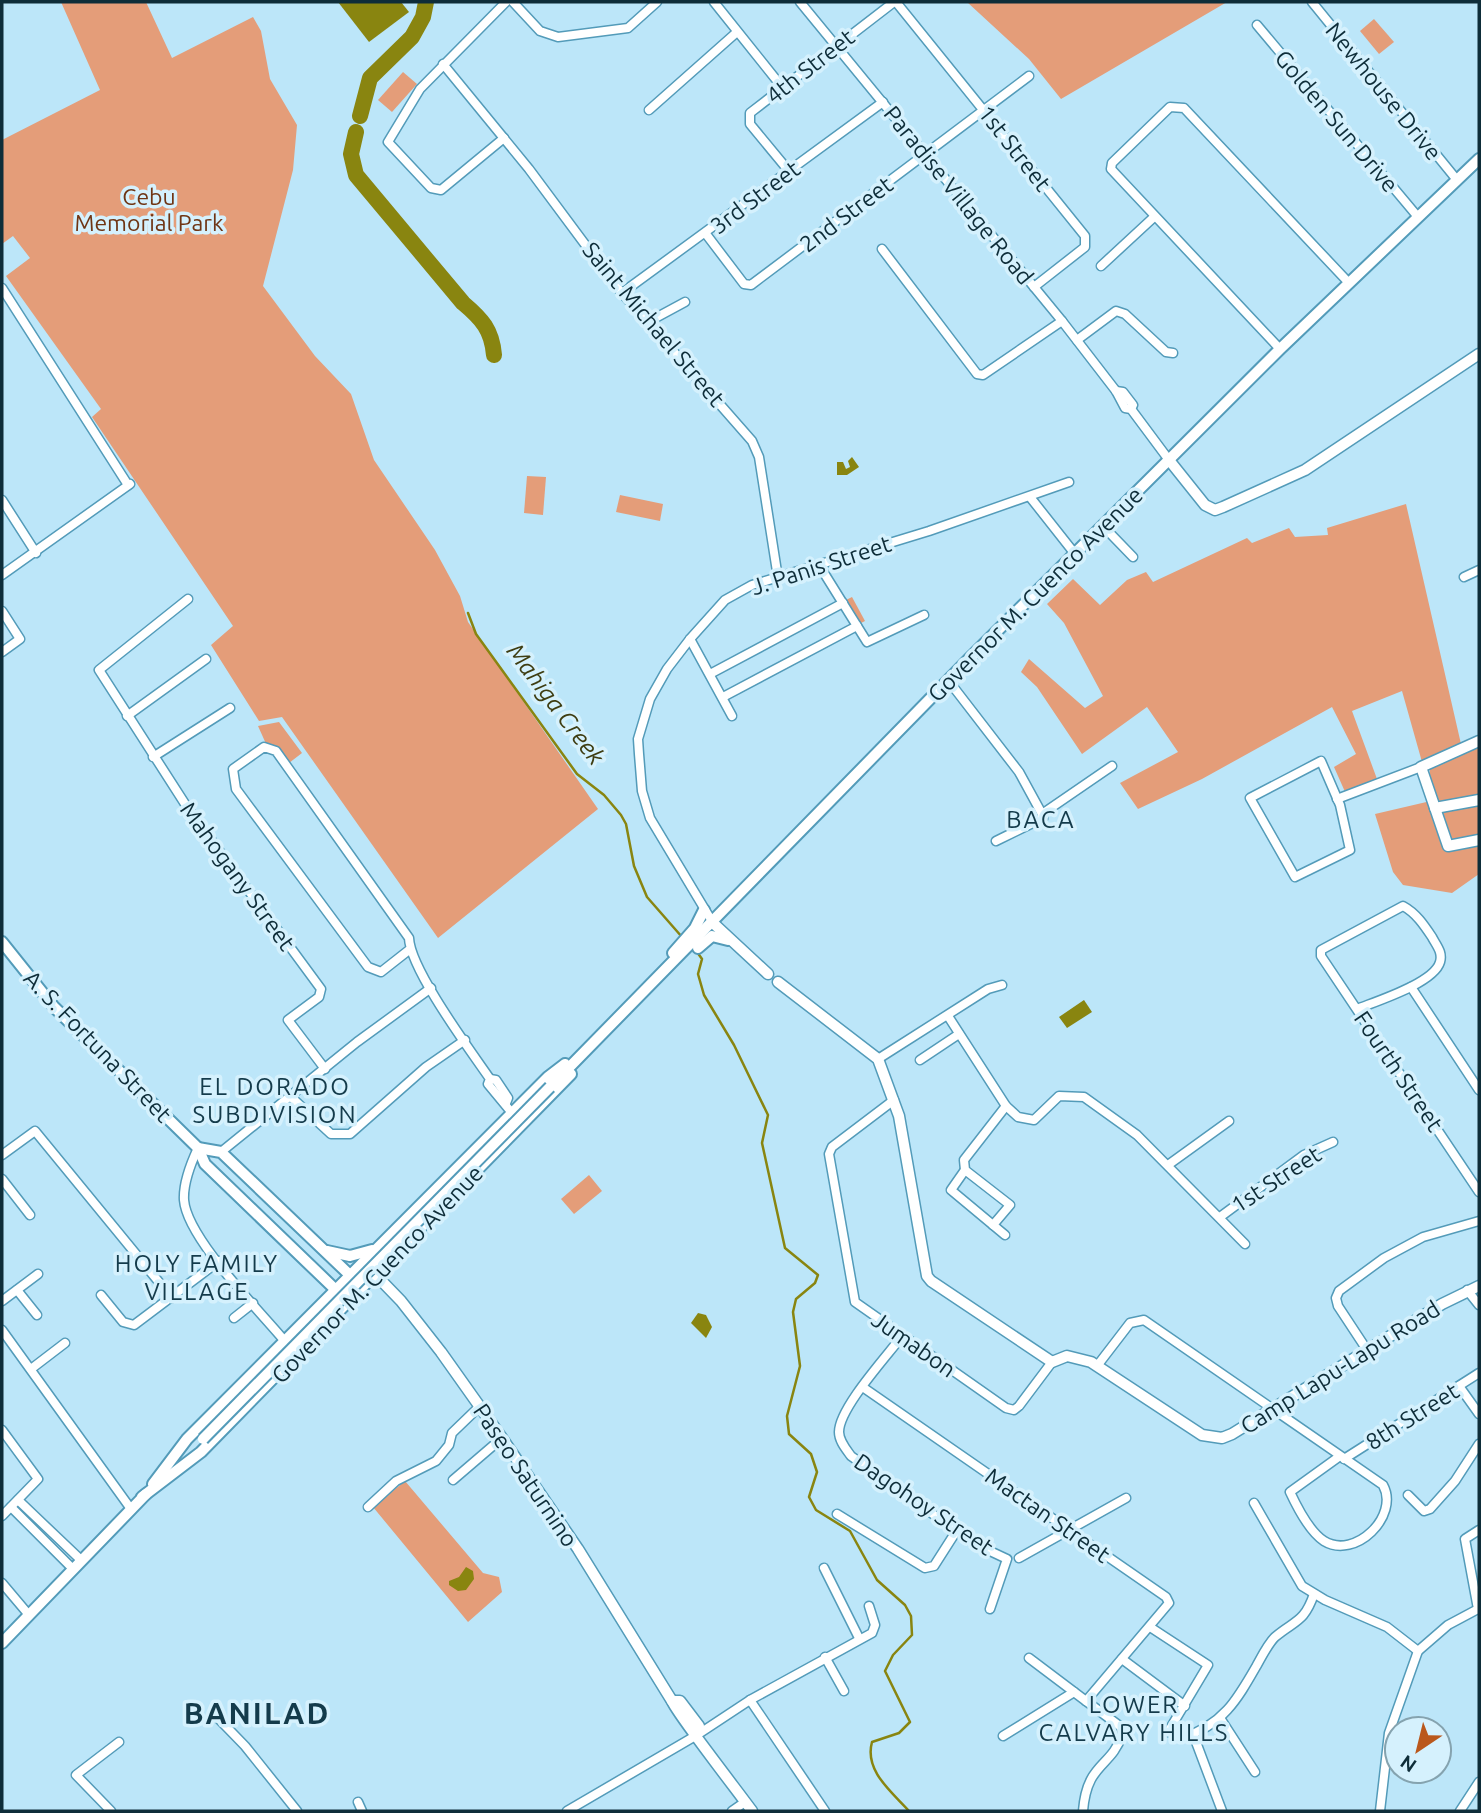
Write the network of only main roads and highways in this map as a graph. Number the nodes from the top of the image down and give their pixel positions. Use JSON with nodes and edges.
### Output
{"nodes":[{"id":1,"x":1479,"y":159,"type":"edge"},
{"id":2,"x":704,"y":910,"type":"road end"},
{"id":3,"x":697,"y":938,"type":"junction"},
{"id":4,"x":728,"y":940,"type":"road end"},
{"id":5,"x":2,"y":942,"type":"edge"},
{"id":6,"x":674,"y":962,"type":"junction"},
{"id":7,"x":634,"y":1002,"type":"junction"},
{"id":8,"x":599,"y":1037,"type":"junction"},
{"id":9,"x":198,"y":1148,"type":"junction"},
{"id":10,"x":446,"y":1179,"type":"junction"},
{"id":11,"x":458,"y":1191,"type":"junction"},
{"id":12,"x":426,"y":1200,"type":"junction"},
{"id":13,"x":437,"y":1211,"type":"junction"},
{"id":14,"x":379,"y":1247,"type":"junction"},
{"id":15,"x":321,"y":1248,"type":"junction"},
{"id":16,"x":350,"y":1275,"type":"junction"},
{"id":17,"x":363,"y":1288,"type":"junction"},
{"id":18,"x":336,"y":1290,"type":"junction"},
{"id":19,"x":349,"y":1302,"type":"junction"},
{"id":20,"x":309,"y":1318,"type":"junction"},
{"id":21,"x":322,"y":1331,"type":"junction"},
{"id":22,"x":142,"y":1497,"type":"junction"},
{"id":23,"x":2,"y":1643,"type":"edge"}],
"edges":[{"from":1,"to":3,"type":"main road","name":"Governor M. Cuenco Avenue"},
{"from":2,"to":3,"type":"main road"},
{"from":3,"to":4,"type":"main road"},
{"from":3,"to":6,"type":"main road","name":"Governor M. Cuenco Avenue"},
{"from":5,"to":9,"type":"main road","name":"A. S. Fortuna Street"},
{"from":6,"to":7,"type":"main road","name":"Governor M. Cuenco Avenue"},
{"from":6,"to":7,"type":"main road"},
{"from":7,"to":8,"type":"main road","name":"Governor M. Cuenco Avenue"},
{"from":8,"to":10,"type":"main road","name":"Governor M. Cuenco Avenue"},
{"from":8,"to":11,"type":"main road","name":"Governor M. Cuenco Avenue"},
{"from":8,"to":22,"type":"main road","name":"Governor M. Cuenco Avenue","bridge":true},
{"from":9,"to":15,"type":"main road"},
{"from":9,"to":18,"type":"main road","name":"A. S. Fortuna Street"},
{"from":10,"to":11,"type":"main road"},
{"from":10,"to":12,"type":"main road","name":"Governor M. Cuenco Avenue"},
{"from":11,"to":13,"type":"main road","name":"Governor M. Cuenco Avenue"},
{"from":12,"to":13,"type":"main road"},
{"from":12,"to":14,"type":"main road","name":"Governor M. Cuenco Avenue"},
{"from":13,"to":17,"type":"main road","name":"Governor M. Cuenco Avenue"},
{"from":14,"to":15,"type":"main road"},
{"from":14,"to":16,"type":"main road","name":"Governor M. Cuenco Avenue"},
{"from":15,"to":16,"type":"main road"},
{"from":16,"to":17,"type":"main road"},
{"from":16,"to":18,"type":"main road","name":"Governor M. Cuenco Avenue"},
{"from":17,"to":19,"type":"main road","name":"Governor M. Cuenco Avenue"},
{"from":18,"to":19,"type":"main road","name":"A. S. Fortuna Street"},
{"from":18,"to":20,"type":"main road","name":"Governor M. Cuenco Avenue"},
{"from":19,"to":21,"type":"main road","name":"Governor M. Cuenco Avenue"},
{"from":20,"to":21,"type":"main road"},
{"from":20,"to":22,"type":"main road","name":"Governor M. Cuenco Avenue"},
{"from":21,"to":22,"type":"main road","name":"Governor M. Cuenco Avenue"},
{"from":22,"to":23,"type":"main road","name":"Governor M. Cuenco Avenue"}]}
